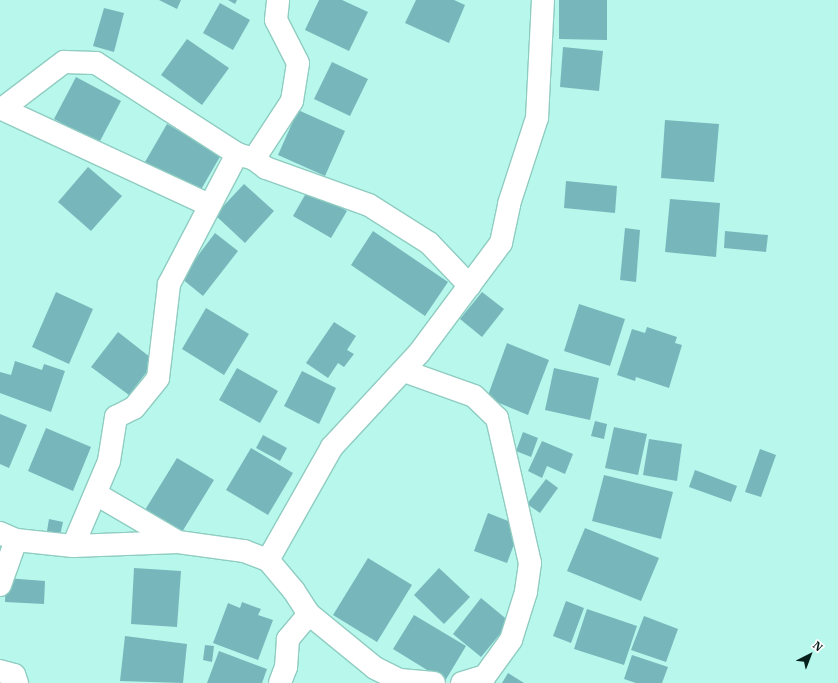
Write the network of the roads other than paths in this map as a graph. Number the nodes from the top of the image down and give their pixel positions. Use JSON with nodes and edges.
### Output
{"nodes":[{"id":1,"x":278,"y":0,"type":"edge"},
{"id":2,"x":543,"y":0,"type":"edge"},
{"id":3,"x":1,"y":109,"type":"edge"},
{"id":4,"x":245,"y":157,"type":"junction"},
{"id":5,"x":209,"y":205,"type":"junction"},
{"id":6,"x":470,"y":286,"type":"junction"},
{"id":7,"x":404,"y":370,"type":"junction"},
{"id":8,"x":96,"y":494,"type":"junction"},
{"id":9,"x":8,"y":536,"type":"edge"},
{"id":10,"x":178,"y":542,"type":"junction"},
{"id":11,"x":73,"y":546,"type":"junction"},
{"id":12,"x":268,"y":560,"type":"junction"},
{"id":13,"x":0,"y":585,"type":"edge"},
{"id":14,"x":309,"y":614,"type":"junction"},
{"id":15,"x":0,"y":671,"type":"edge"},
{"id":16,"x":484,"y":680,"type":"edge"},
{"id":17,"x":400,"y":682,"type":"edge"},
{"id":18,"x":17,"y":683,"type":"edge"},
{"id":19,"x":280,"y":683,"type":"edge"},
{"id":20,"x":434,"y":683,"type":"edge"},
{"id":21,"x":462,"y":683,"type":"edge"}],
"edges":[{"from":1,"to":4,"type":"street"},
{"from":2,"to":6,"type":"street"},
{"from":3,"to":4,"type":"street"},
{"from":3,"to":5,"type":"street"},
{"from":4,"to":5,"type":"street"},
{"from":4,"to":6,"type":"street"},
{"from":5,"to":8,"type":"street"},
{"from":6,"to":7,"type":"street"},
{"from":7,"to":12,"type":"street"},
{"from":7,"to":16,"type":"street"},
{"from":8,"to":10,"type":"street"},
{"from":8,"to":11,"type":"street"},
{"from":9,"to":11,"type":"street"},
{"from":9,"to":13,"type":"street"},
{"from":10,"to":11,"type":"street"},
{"from":10,"to":12,"type":"street"},
{"from":12,"to":14,"type":"street"},
{"from":14,"to":17,"type":"street"},
{"from":14,"to":19,"type":"street"},
{"from":15,"to":18,"type":"street"},
{"from":16,"to":21,"type":"street"},
{"from":17,"to":20,"type":"street"}]}
